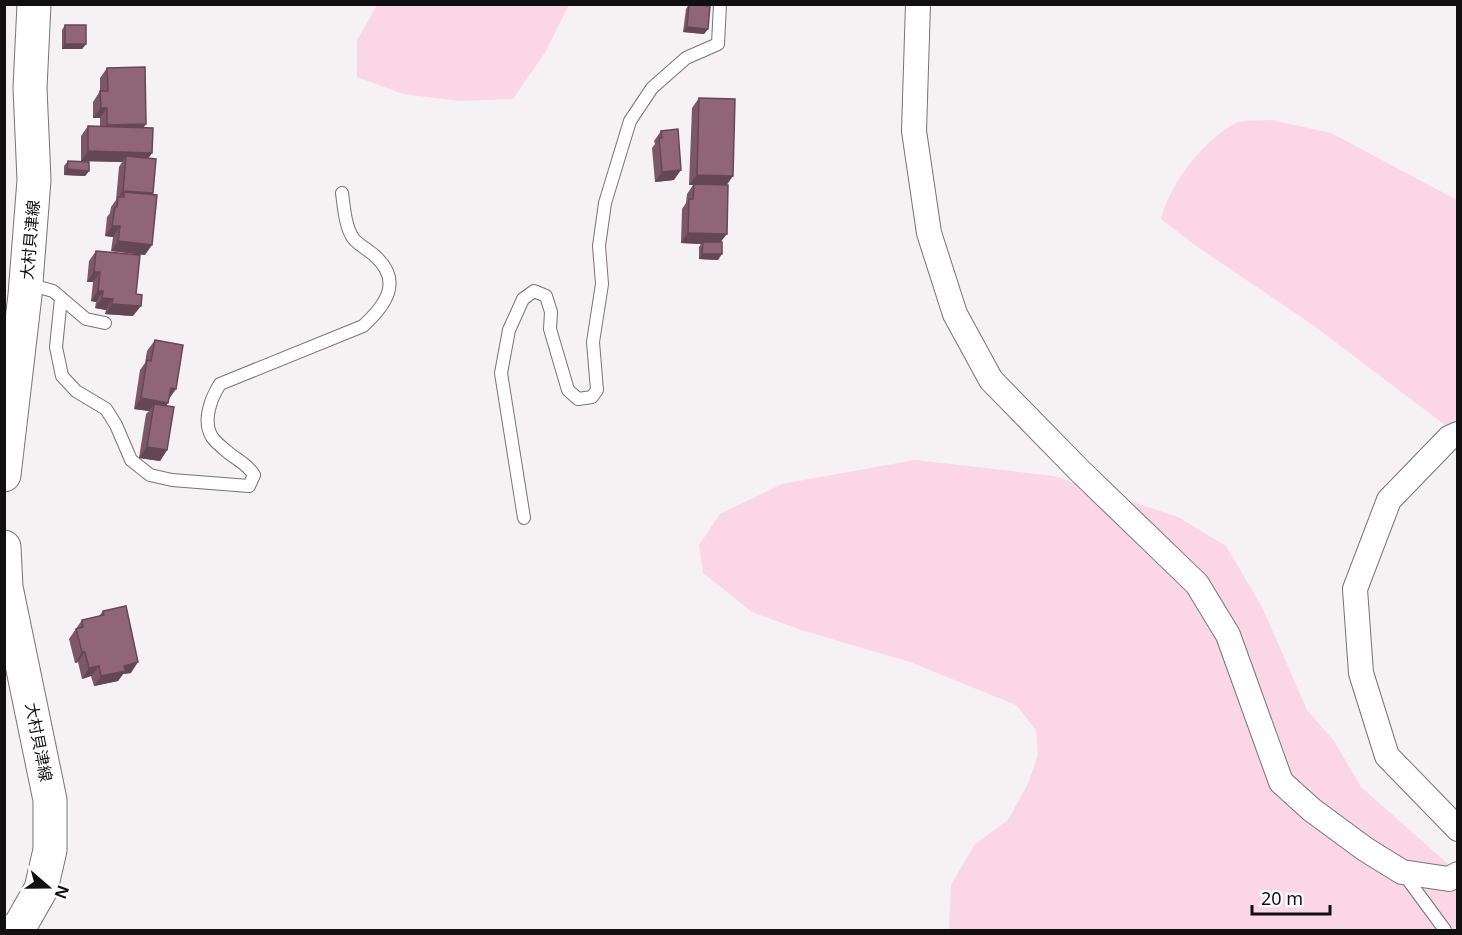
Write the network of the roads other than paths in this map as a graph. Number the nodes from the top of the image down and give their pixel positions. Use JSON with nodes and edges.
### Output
{"nodes":[{"id":1,"x":34,"y":4,"type":"edge"},
{"id":2,"x":720,"y":4,"type":"edge"},
{"id":3,"x":918,"y":4,"type":"edge"},
{"id":4,"x":342,"y":193,"type":"dead end"},
{"id":5,"x":26,"y":284,"type":"junction"},
{"id":6,"x":61,"y":298,"type":"junction"},
{"id":7,"x":105,"y":323,"type":"dead end"},
{"id":8,"x":1458,"y":434,"type":"edge"},
{"id":9,"x":4,"y":475,"type":"edge"},
{"id":10,"x":524,"y":518,"type":"dead end"},
{"id":11,"x":4,"y":547,"type":"edge"},
{"id":12,"x":5,"y":587,"type":"edge"},
{"id":13,"x":1458,"y":829,"type":"edge"},
{"id":14,"x":1402,"y":872,"type":"junction"},
{"id":15,"x":1458,"y":874,"type":"edge"},
{"id":16,"x":14,"y":930,"type":"edge"},
{"id":17,"x":1445,"y":930,"type":"edge"}],
"edges":[{"from":1,"to":5,"type":"main road","name":"大村貝津線"},
{"from":2,"to":10,"type":"lane"},
{"from":3,"to":14,"type":"street"},
{"from":4,"to":6,"type":"lane"},
{"from":5,"to":6,"type":"lane"},
{"from":5,"to":9,"type":"main road","name":"大村貝津線"},
{"from":6,"to":7,"type":"lane"},
{"from":8,"to":13,"type":"street"},
{"from":11,"to":12,"type":"main road","name":"大村貝津線"},
{"from":12,"to":16,"type":"main road","name":"大村貝津線"},
{"from":14,"to":15,"type":"street"},
{"from":14,"to":17,"type":"lane"}]}
